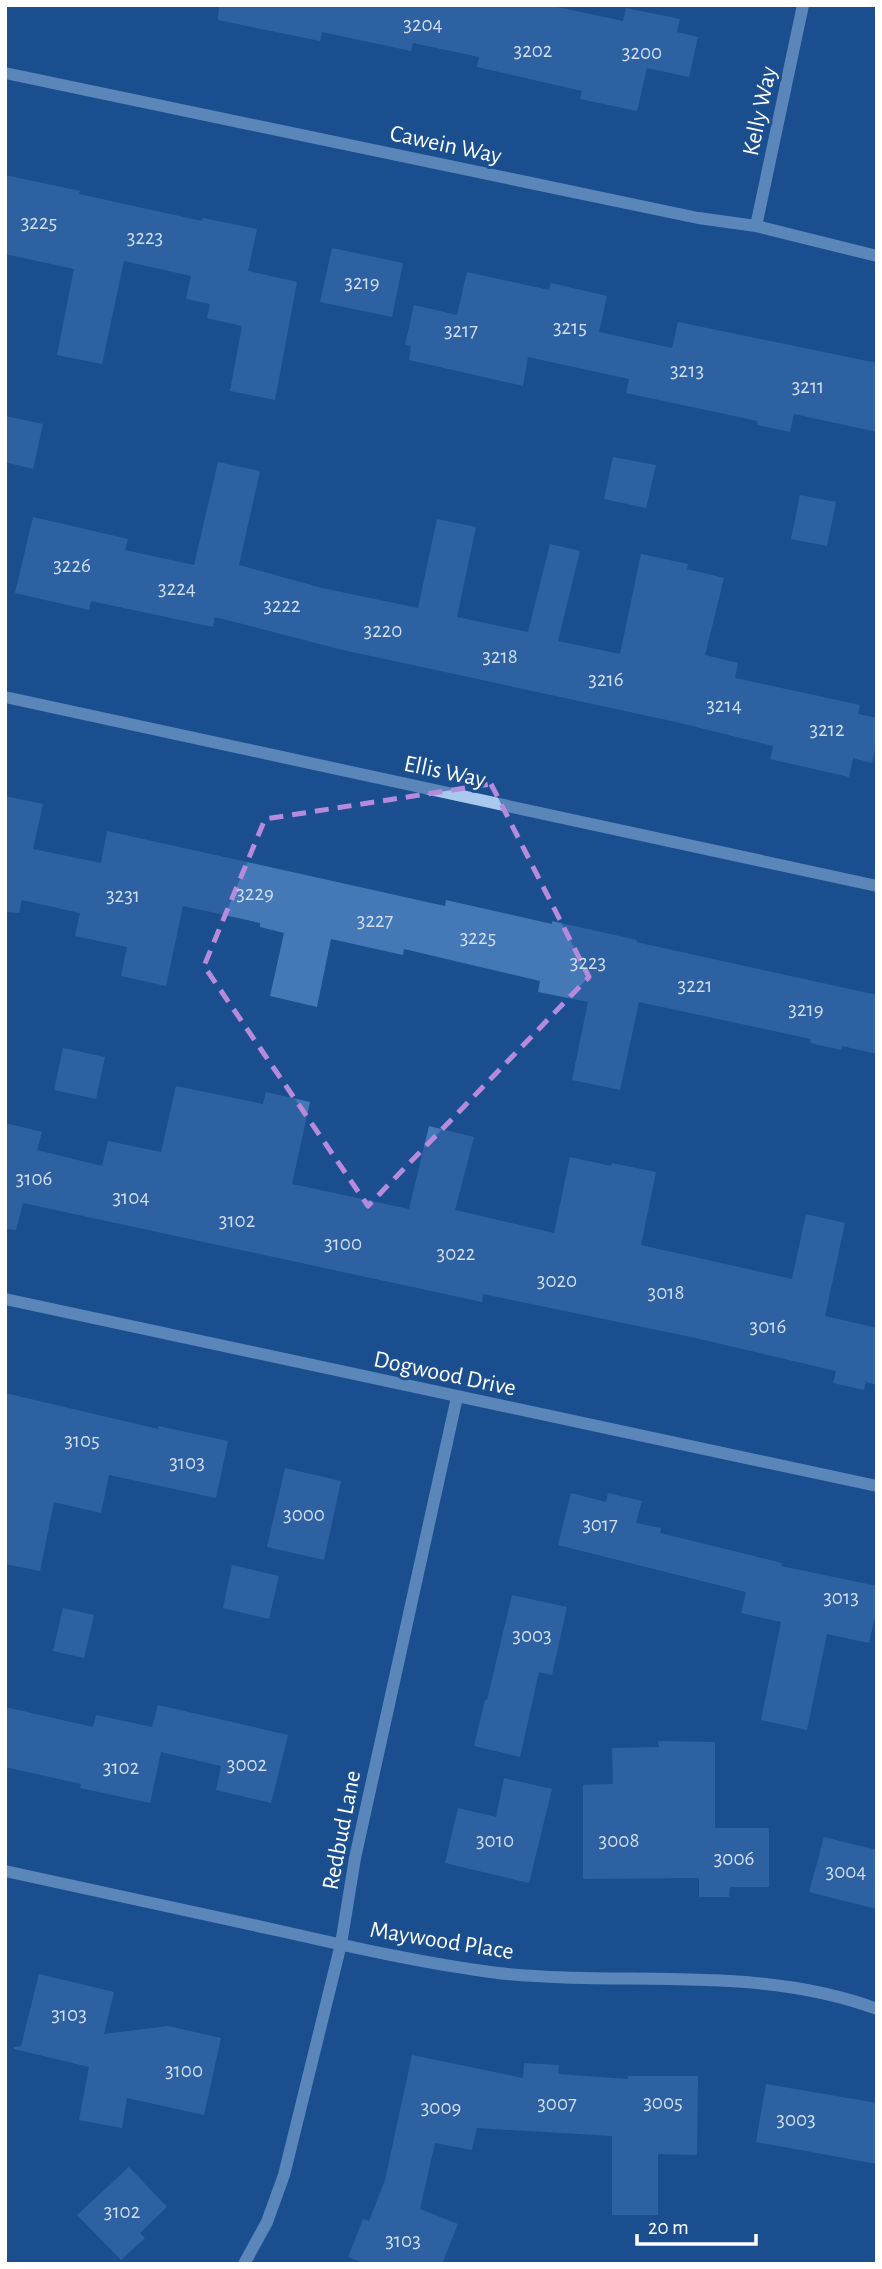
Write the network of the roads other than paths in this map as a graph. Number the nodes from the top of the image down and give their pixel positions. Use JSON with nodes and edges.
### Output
{"nodes":[{"id":1,"x":803,"y":5,"type":"edge"},
{"id":2,"x":5,"y":73,"type":"edge"},
{"id":3,"x":756,"y":226,"type":"junction"},
{"id":4,"x":877,"y":256,"type":"edge"},
{"id":5,"x":5,"y":697,"type":"edge"},
{"id":6,"x":877,"y":886,"type":"edge"},
{"id":7,"x":5,"y":1298,"type":"edge"},
{"id":8,"x":457,"y":1397,"type":"junction"},
{"id":9,"x":877,"y":1486,"type":"edge"},
{"id":10,"x":5,"y":1871,"type":"edge"},
{"id":11,"x":341,"y":1944,"type":"junction"},
{"id":12,"x":877,"y":2009,"type":"edge"},
{"id":13,"x":244,"y":2264,"type":"edge"}],
"edges":[{"from":1,"to":3,"type":"street","name":"Kelly Way"},
{"from":2,"to":3,"type":"street","name":"Cawein Way"},
{"from":3,"to":4,"type":"street","name":"Cawein Way"},
{"from":5,"to":6,"type":"street","name":"Ellis Way"},
{"from":7,"to":8,"type":"street","name":"Dogwood Drive"},
{"from":8,"to":9,"type":"street","name":"Dogwood Drive"},
{"from":8,"to":11,"type":"street","name":"Redbud Lane"},
{"from":10,"to":11,"type":"street","name":"Maywood Place"},
{"from":11,"to":12,"type":"street","name":"Maywood Place"},
{"from":11,"to":13,"type":"street","name":"Redbud Lane"}]}
